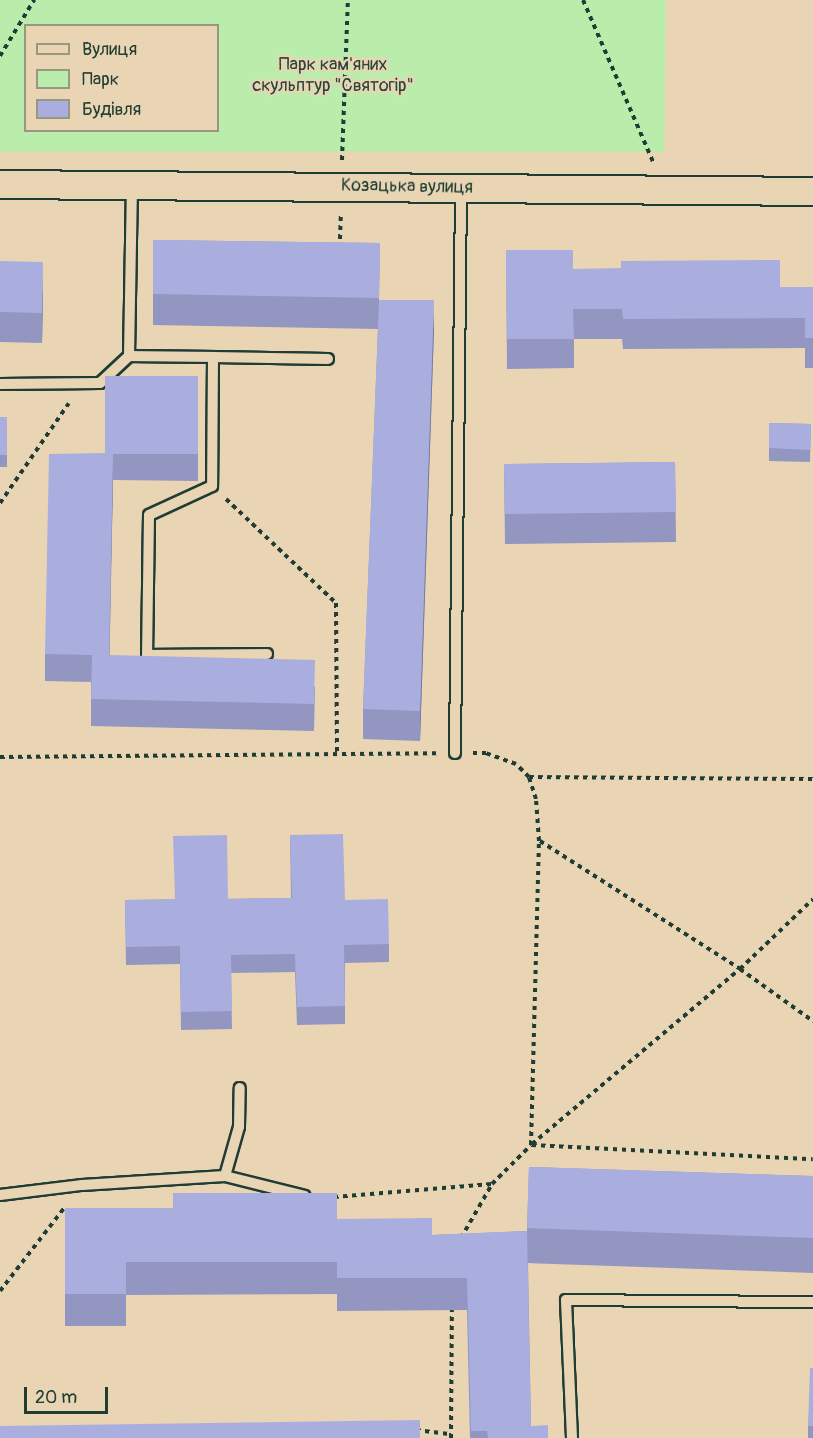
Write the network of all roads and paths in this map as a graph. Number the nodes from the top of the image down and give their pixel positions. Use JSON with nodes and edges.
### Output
{"nodes":[{"id":1,"x":34,"y":0,"type":"edge"},
{"id":2,"x":348,"y":0,"type":"edge"},
{"id":3,"x":584,"y":0,"type":"edge"},
{"id":4,"x":0,"y":56,"type":"edge"},
{"id":5,"x":0,"y":184,"type":"edge"},
{"id":6,"x":132,"y":185,"type":"junction"},
{"id":7,"x":341,"y":185,"type":"junction"},
{"id":8,"x":461,"y":188,"type":"junction"},
{"id":9,"x":665,"y":189,"type":"junction"},
{"id":10,"x":813,"y":191,"type":"edge"},
{"id":11,"x":340,"y":239,"type":"dead end"},
{"id":12,"x":129,"y":356,"type":"junction"},
{"id":13,"x":213,"y":357,"type":"junction"},
{"id":14,"x":328,"y":359,"type":"dead end"},
{"id":15,"x":83,"y":383,"type":"junction"},
{"id":16,"x":0,"y":384,"type":"edge"},
{"id":17,"x":212,"y":486,"type":"junction"},
{"id":18,"x":0,"y":503,"type":"edge"},
{"id":19,"x":267,"y":654,"type":"dead end"},
{"id":20,"x":455,"y":753,"type":"junction"},
{"id":21,"x":337,"y":754,"type":"junction"},
{"id":22,"x":0,"y":757,"type":"edge"},
{"id":23,"x":528,"y":777,"type":"junction"},
{"id":24,"x":813,"y":779,"type":"edge"},
{"id":25,"x":539,"y":841,"type":"junction"},
{"id":26,"x":813,"y":899,"type":"edge"},
{"id":27,"x":740,"y":969,"type":"junction"},
{"id":28,"x":813,"y":1021,"type":"edge"},
{"id":29,"x":240,"y":1088,"type":"dead end"},
{"id":30,"x":531,"y":1145,"type":"junction"},
{"id":31,"x":813,"y":1159,"type":"edge"},
{"id":32,"x":225,"y":1176,"type":"junction"},
{"id":33,"x":492,"y":1184,"type":"junction"},
{"id":34,"x":82,"y":1185,"type":"junction"},
{"id":35,"x":0,"y":1195,"type":"edge"},
{"id":36,"x":316,"y":1199,"type":"joint"},
{"id":37,"x":457,"y":1246,"type":"edge"},
{"id":38,"x":0,"y":1291,"type":"edge"},
{"id":39,"x":813,"y":1302,"type":"edge"},
{"id":40,"x":452,"y":1304,"type":"edge"},
{"id":41,"x":407,"y":1429,"type":"edge"},
{"id":42,"x":451,"y":1436,"type":"edge"},
{"id":43,"x":572,"y":1438,"type":"edge"}],
"edges":[{"from":1,"to":4,"type":"path"},
{"from":2,"to":7,"type":"path"},
{"from":3,"to":9,"type":"path"},
{"from":5,"to":6,"type":"street","name":"Козацька вулиця"},
{"from":6,"to":7,"type":"street","name":"Козацька вулиця"},
{"from":6,"to":12,"type":"lane"},
{"from":7,"to":8,"type":"street","name":"Козацька вулиця"},
{"from":7,"to":11,"type":"path"},
{"from":8,"to":9,"type":"street","name":"Козацька вулиця"},
{"from":8,"to":20,"type":"lane"},
{"from":9,"to":10,"type":"street","name":"Козацька вулиця"},
{"from":12,"to":13,"type":"lane"},
{"from":12,"to":15,"type":"lane"},
{"from":13,"to":14,"type":"lane"},
{"from":13,"to":17,"type":"lane"},
{"from":15,"to":16,"type":"lane"},
{"from":15,"to":18,"type":"path"},
{"from":17,"to":19,"type":"lane"},
{"from":17,"to":21,"type":"path"},
{"from":20,"to":21,"type":"path"},
{"from":20,"to":23,"type":"path"},
{"from":21,"to":22,"type":"path"},
{"from":23,"to":24,"type":"path"},
{"from":23,"to":25,"type":"path"},
{"from":25,"to":27,"type":"path"},
{"from":25,"to":30,"type":"path"},
{"from":26,"to":27,"type":"path"},
{"from":27,"to":28,"type":"path"},
{"from":27,"to":30,"type":"path"},
{"from":29,"to":32,"type":"lane"},
{"from":30,"to":31,"type":"path"},
{"from":30,"to":33,"type":"path"},
{"from":32,"to":34,"type":"lane"},
{"from":32,"to":36,"type":"lane"},
{"from":33,"to":36,"type":"path"},
{"from":33,"to":37,"type":"path"},
{"from":34,"to":35,"type":"lane"},
{"from":34,"to":38,"type":"path"},
{"from":39,"to":43,"type":"lane"},
{"from":40,"to":42,"type":"path"},
{"from":41,"to":42,"type":"path"}]}
